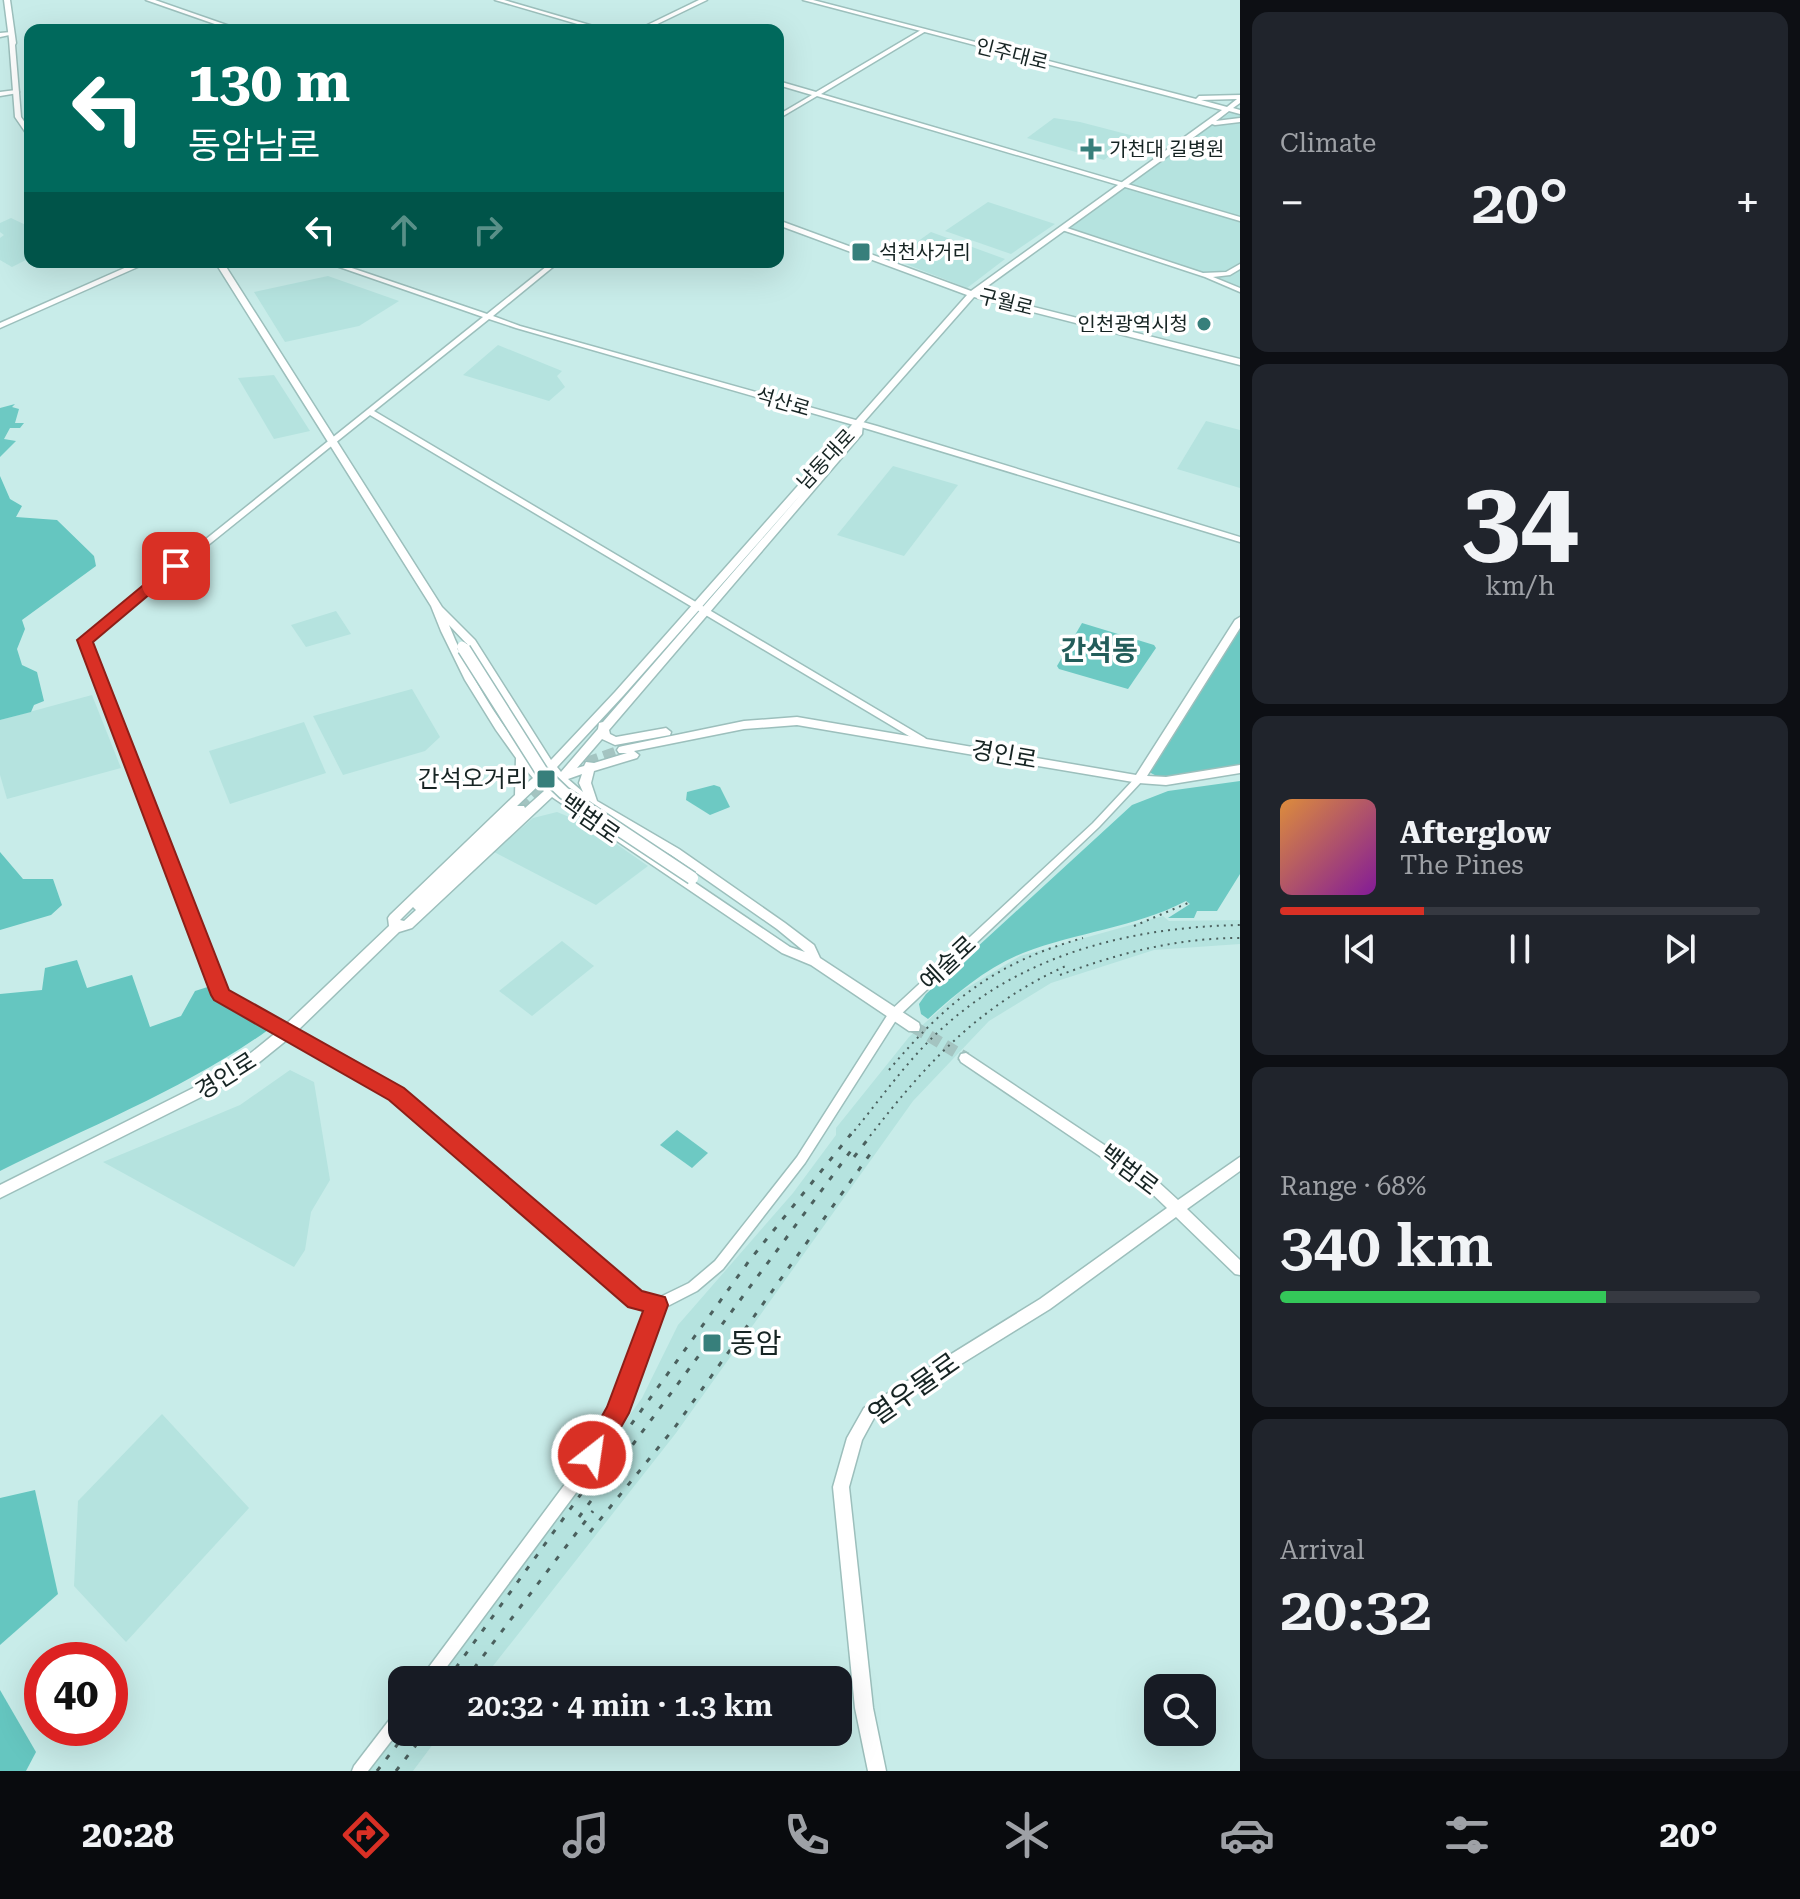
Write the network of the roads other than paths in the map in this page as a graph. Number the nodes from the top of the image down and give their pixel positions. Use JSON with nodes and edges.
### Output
{"nodes":[{"id":1,"x":7,"y":0,"type":"edge"},
{"id":2,"x":149,"y":0,"type":"edge"},
{"id":3,"x":498,"y":0,"type":"edge"},
{"id":4,"x":695,"y":0,"type":"edge"},
{"id":5,"x":704,"y":0,"type":"edge"},
{"id":6,"x":806,"y":0,"type":"edge"},
{"id":7,"x":818,"y":0,"type":"edge"},
{"id":8,"x":668,"y":16,"type":"junction"},
{"id":9,"x":220,"y":24,"type":"edge"},
{"id":10,"x":583,"y":24,"type":"edge"},
{"id":11,"x":652,"y":24,"type":"edge"},
{"id":12,"x":923,"y":31,"type":"junction"},
{"id":13,"x":0,"y":35,"type":"edge"},
{"id":14,"x":11,"y":37,"type":"junction"},
{"id":15,"x":784,"y":85,"type":"edge"},
{"id":16,"x":16,"y":88,"type":"junction"},
{"id":17,"x":0,"y":94,"type":"edge"},
{"id":18,"x":816,"y":94,"type":"junction"},
{"id":19,"x":1240,"y":98,"type":"edge"},
{"id":20,"x":1194,"y":100,"type":"junction"},
{"id":21,"x":1235,"y":109,"type":"edge"},
{"id":22,"x":784,"y":113,"type":"edge"},
{"id":23,"x":1240,"y":120,"type":"edge"},
{"id":24,"x":1212,"y":122,"type":"junction"},
{"id":25,"x":24,"y":126,"type":"edge"},
{"id":26,"x":1123,"y":186,"type":"junction"},
{"id":27,"x":1240,"y":219,"type":"edge"},
{"id":28,"x":784,"y":224,"type":"edge"},
{"id":29,"x":1064,"y":229,"type":"junction"},
{"id":30,"x":131,"y":268,"type":"edge"},
{"id":31,"x":223,"y":268,"type":"edge"},
{"id":32,"x":345,"y":268,"type":"edge"},
{"id":33,"x":549,"y":268,"type":"edge"},
{"id":34,"x":1237,"y":268,"type":"edge"},
{"id":35,"x":1202,"y":275,"type":"junction"},
{"id":36,"x":1237,"y":285,"type":"edge"},
{"id":37,"x":972,"y":294,"type":"junction"},
{"id":38,"x":488,"y":317,"type":"junction"},
{"id":39,"x":0,"y":326,"type":"edge"},
{"id":40,"x":1240,"y":362,"type":"edge"},
{"id":41,"x":370,"y":412,"type":"junction"},
{"id":42,"x":859,"y":424,"type":"junction"},
{"id":43,"x":333,"y":440,"type":"junction"},
{"id":44,"x":1240,"y":540,"type":"edge"},
{"id":45,"x":436,"y":606,"type":"junction"},
{"id":46,"x":702,"y":606,"type":"junction"},
{"id":47,"x":1240,"y":620,"type":"edge"},
{"id":48,"x":603,"y":726,"type":"junction"},
{"id":49,"x":922,"y":740,"type":"junction"},
{"id":50,"x":571,"y":746,"type":"junction"},
{"id":51,"x":538,"y":749,"type":"junction"},
{"id":52,"x":624,"y":749,"type":"junction"},
{"id":53,"x":521,"y":764,"type":"junction"},
{"id":54,"x":590,"y":765,"type":"junction"},
{"id":55,"x":550,"y":767,"type":"junction"},
{"id":56,"x":1240,"y":769,"type":"edge"},
{"id":57,"x":538,"y":777,"type":"junction"},
{"id":58,"x":1139,"y":779,"type":"junction"},
{"id":59,"x":560,"y":780,"type":"junction"},
{"id":60,"x":519,"y":789,"type":"junction"},
{"id":61,"x":551,"y":791,"type":"junction"},
{"id":62,"x":570,"y":805,"type":"junction"},
{"id":63,"x":593,"y":805,"type":"junction"},
{"id":64,"x":523,"y":808,"type":"junction"},
{"id":65,"x":395,"y":928,"type":"junction"},
{"id":66,"x":815,"y":961,"type":"junction"},
{"id":67,"x":894,"y":1014,"type":"junction"},
{"id":68,"x":914,"y":1027,"type":"tunnel mouth"},
{"id":69,"x":288,"y":1031,"type":"junction"},
{"id":70,"x":966,"y":1058,"type":"tunnel mouth"},
{"id":71,"x":1240,"y":1163,"type":"edge"},
{"id":72,"x":0,"y":1192,"type":"edge"},
{"id":73,"x":1178,"y":1210,"type":"junction"},
{"id":74,"x":1240,"y":1269,"type":"edge"},
{"id":75,"x":657,"y":1305,"type":"junction"},
{"id":76,"x":438,"y":1666,"type":"edge"},
{"id":77,"x":388,"y":1733,"type":"edge"},
{"id":78,"x":359,"y":1771,"type":"edge"},
{"id":79,"x":877,"y":1771,"type":"edge"}],
"edges":[{"from":1,"to":14,"type":"main road"},
{"from":2,"to":9,"type":"main road"},
{"from":3,"to":10,"type":"street"},
{"from":4,"to":8,"type":"main road"},
{"from":5,"to":8,"type":"main road"},
{"from":6,"to":12,"type":"main road","name":"인주대로"},
{"from":7,"to":20,"type":"main road","name":"인주대로"},
{"from":8,"to":11,"type":"main road"},
{"from":12,"to":18,"type":"street"},
{"from":12,"to":20,"type":"main road","name":"인주대로"},
{"from":13,"to":14,"type":"street"},
{"from":14,"to":16,"type":"main road"},
{"from":15,"to":18,"type":"street"},
{"from":16,"to":17,"type":"street"},
{"from":16,"to":25,"type":"main road"},
{"from":18,"to":22,"type":"street"},
{"from":18,"to":26,"type":"street"},
{"from":19,"to":20,"type":"main road"},
{"from":19,"to":21,"type":"main road","name":"남동대로"},
{"from":20,"to":21,"type":"main road","name":"인주대로"},
{"from":20,"to":24,"type":"main road"},
{"from":21,"to":24,"type":"main road","name":"남동대로"},
{"from":23,"to":24,"type":"main road"},
{"from":24,"to":26,"type":"main road","name":"남동대로"},
{"from":26,"to":27,"type":"street"},
{"from":26,"to":29,"type":"main road","name":"남동대로"},
{"from":28,"to":37,"type":"main road","name":"구월로"},
{"from":29,"to":35,"type":"street"},
{"from":29,"to":37,"type":"main road","name":"남동대로"},
{"from":30,"to":39,"type":"main road"},
{"from":31,"to":43,"type":"main road","name":"백범로"},
{"from":32,"to":38,"type":"street","name":"석산로"},
{"from":33,"to":38,"type":"street"},
{"from":34,"to":35,"type":"street"},
{"from":34,"to":36,"type":"street"},
{"from":35,"to":36,"type":"street"},
{"from":37,"to":40,"type":"main road","name":"구월로"},
{"from":37,"to":42,"type":"main road","name":"남동대로"},
{"from":38,"to":41,"type":"street"},
{"from":38,"to":42,"type":"street","name":"석산로"},
{"from":41,"to":43,"type":"street"},
{"from":41,"to":46,"type":"street"},
{"from":42,"to":44,"type":"street","name":"석산로"},
{"from":42,"to":46,"type":"main road","name":"남동대로"},
{"from":43,"to":45,"type":"main road","name":"백범로"},
{"from":43,"to":69,"type":"street"},
{"from":45,"to":51,"type":"main road","name":"백범로"},
{"from":45,"to":53,"type":"main road","name":"백범로"},
{"from":45,"to":66,"type":"main road","name":"백범로","bridge":true},
{"from":46,"to":48,"type":"main road"},
{"from":46,"to":49,"type":"street"},
{"from":46,"to":50,"type":"main road","name":"남동대로"},
{"from":47,"to":58,"type":"main road","name":"예술로"},
{"from":48,"to":52,"type":"main road"},
{"from":48,"to":59,"type":"main road"},
{"from":49,"to":52,"type":"main road","name":"경인로"},
{"from":49,"to":58,"type":"main road","name":"경인로"},
{"from":50,"to":51,"type":"main road"},
{"from":50,"to":55,"type":"main road","name":"남동대로"},
{"from":51,"to":55,"type":"main road","name":"백범로"},
{"from":52,"to":54,"type":"main road","name":"경인로"},
{"from":53,"to":57,"type":"main road","name":"백범로"},
{"from":53,"to":60,"type":"main road"},
{"from":54,"to":59,"type":"main road","name":"경인로"},
{"from":54,"to":63,"type":"main road"},
{"from":55,"to":57,"type":"main road","name":"남동대로"},
{"from":55,"to":59,"type":"main road","name":"백범로"},
{"from":56,"to":58,"type":"main road","name":"경인로"},
{"from":57,"to":60,"type":"main road","name":"남동대로"},
{"from":57,"to":61,"type":"main road","name":"백범로"},
{"from":58,"to":67,"type":"street","name":"예술로"},
{"from":59,"to":61,"type":"main road"},
{"from":59,"to":63,"type":"main road","name":"백범로"},
{"from":60,"to":64,"type":"main road","name":"남동대로"},
{"from":61,"to":62,"type":"main road","name":"백범로"},
{"from":61,"to":64,"type":"main road"},
{"from":62,"to":64,"type":"main road"},
{"from":62,"to":66,"type":"main road","name":"백범로"},
{"from":63,"to":66,"type":"main road","name":"백범로"},
{"from":64,"to":65,"type":"main road"},
{"from":64,"to":65,"type":"main road"},
{"from":65,"to":69,"type":"main road","name":"경인로"},
{"from":66,"to":67,"type":"main road","name":"백범로"},
{"from":67,"to":68,"type":"main road","name":"백범로"},
{"from":67,"to":75,"type":"street","name":"예술로"},
{"from":69,"to":72,"type":"main road","name":"경인로"},
{"from":69,"to":75,"type":"street"},
{"from":70,"to":73,"type":"main road","name":"백범로"},
{"from":71,"to":73,"type":"main road","name":"열우물로"},
{"from":73,"to":74,"type":"main road","name":"백범로"},
{"from":73,"to":79,"type":"main road","name":"열우물로"},
{"from":75,"to":76,"type":"street"},
{"from":77,"to":78,"type":"street"}]}
